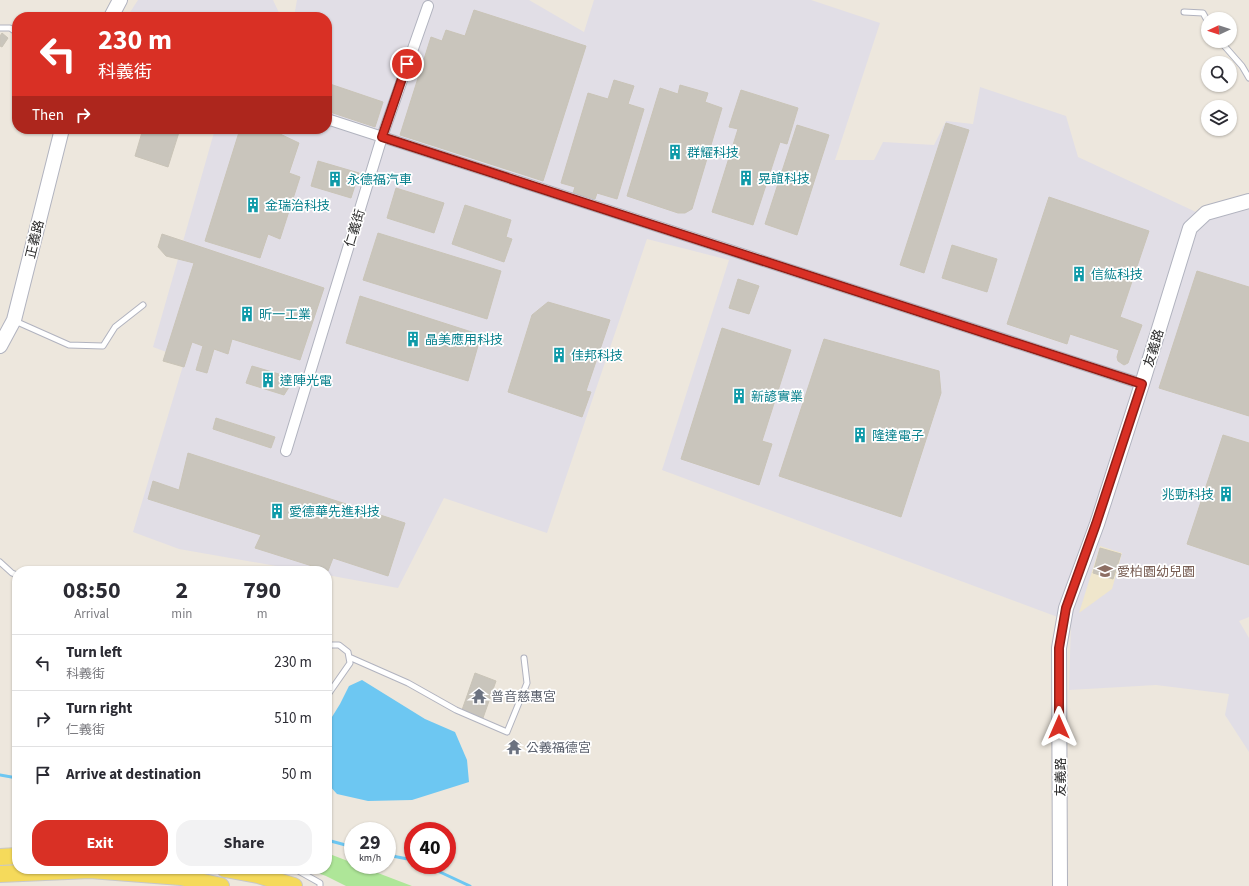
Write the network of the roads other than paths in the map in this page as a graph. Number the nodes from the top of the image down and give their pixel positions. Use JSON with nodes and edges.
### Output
{"nodes":[{"id":1,"x":120,"y":0,"type":"edge"},
{"id":2,"x":428,"y":6,"type":"dead end"},
{"id":3,"x":114,"y":12,"type":"edge"},
{"id":4,"x":1184,"y":12,"type":"dead end"},
{"id":5,"x":1201,"y":13,"type":"edge"},
{"id":6,"x":0,"y":28,"type":"edge"},
{"id":7,"x":12,"y":29,"type":"edge"},
{"id":8,"x":1226,"y":48,"type":"edge"},
{"id":9,"x":1249,"y":78,"type":"edge"},
{"id":10,"x":332,"y":122,"type":"edge"},
{"id":11,"x":61,"y":134,"type":"edge"},
{"id":12,"x":382,"y":137,"type":"junction"},
{"id":13,"x":1249,"y":200,"type":"edge"},
{"id":14,"x":143,"y":305,"type":"dead end"},
{"id":15,"x":14,"y":320,"type":"junction"},
{"id":16,"x":0,"y":346,"type":"edge"},
{"id":17,"x":1142,"y":384,"type":"junction"},
{"id":18,"x":286,"y":451,"type":"dead end"},
{"id":19,"x":0,"y":562,"type":"edge"},
{"id":20,"x":12,"y":573,"type":"edge"},
{"id":21,"x":332,"y":645,"type":"edge"},
{"id":22,"x":349,"y":657,"type":"junction"},
{"id":23,"x":524,"y":658,"type":"dead end"},
{"id":24,"x":332,"y":689,"type":"edge"},
{"id":25,"x":12,"y":856,"type":"edge"},
{"id":26,"x":0,"y":857,"type":"edge"},
{"id":27,"x":12,"y":873,"type":"edge"},
{"id":28,"x":0,"y":874,"type":"edge"},
{"id":29,"x":142,"y":874,"type":"edge"},
{"id":30,"x":249,"y":874,"type":"edge"},
{"id":31,"x":304,"y":874,"type":"edge"},
{"id":32,"x":222,"y":886,"type":"edge"},
{"id":33,"x":294,"y":886,"type":"edge"},
{"id":34,"x":320,"y":886,"type":"edge"},
{"id":35,"x":1060,"y":886,"type":"edge"}],
"edges":[{"from":1,"to":3,"type":"street"},
{"from":2,"to":12,"type":"street","name":"仁義街"},
{"from":4,"to":5,"type":"lane"},
{"from":6,"to":7,"type":"lane"},
{"from":8,"to":9,"type":"lane"},
{"from":10,"to":12,"type":"street"},
{"from":11,"to":15,"type":"street","name":"正義路"},
{"from":12,"to":17,"type":"street"},
{"from":12,"to":18,"type":"street","name":"仁義街"},
{"from":13,"to":17,"type":"street","name":"友義路"},
{"from":14,"to":15,"type":"lane"},
{"from":15,"to":16,"type":"street","name":"正義路"},
{"from":17,"to":35,"type":"street","name":"友義路"},
{"from":19,"to":20,"type":"lane"},
{"from":21,"to":22,"type":"lane"},
{"from":22,"to":23,"type":"lane"},
{"from":22,"to":24,"type":"lane"},
{"from":25,"to":26,"type":"main road"},
{"from":27,"to":28,"type":"main road"},
{"from":29,"to":32,"type":"main road"},
{"from":30,"to":33,"type":"main road"},
{"from":31,"to":34,"type":"lane"}]}
